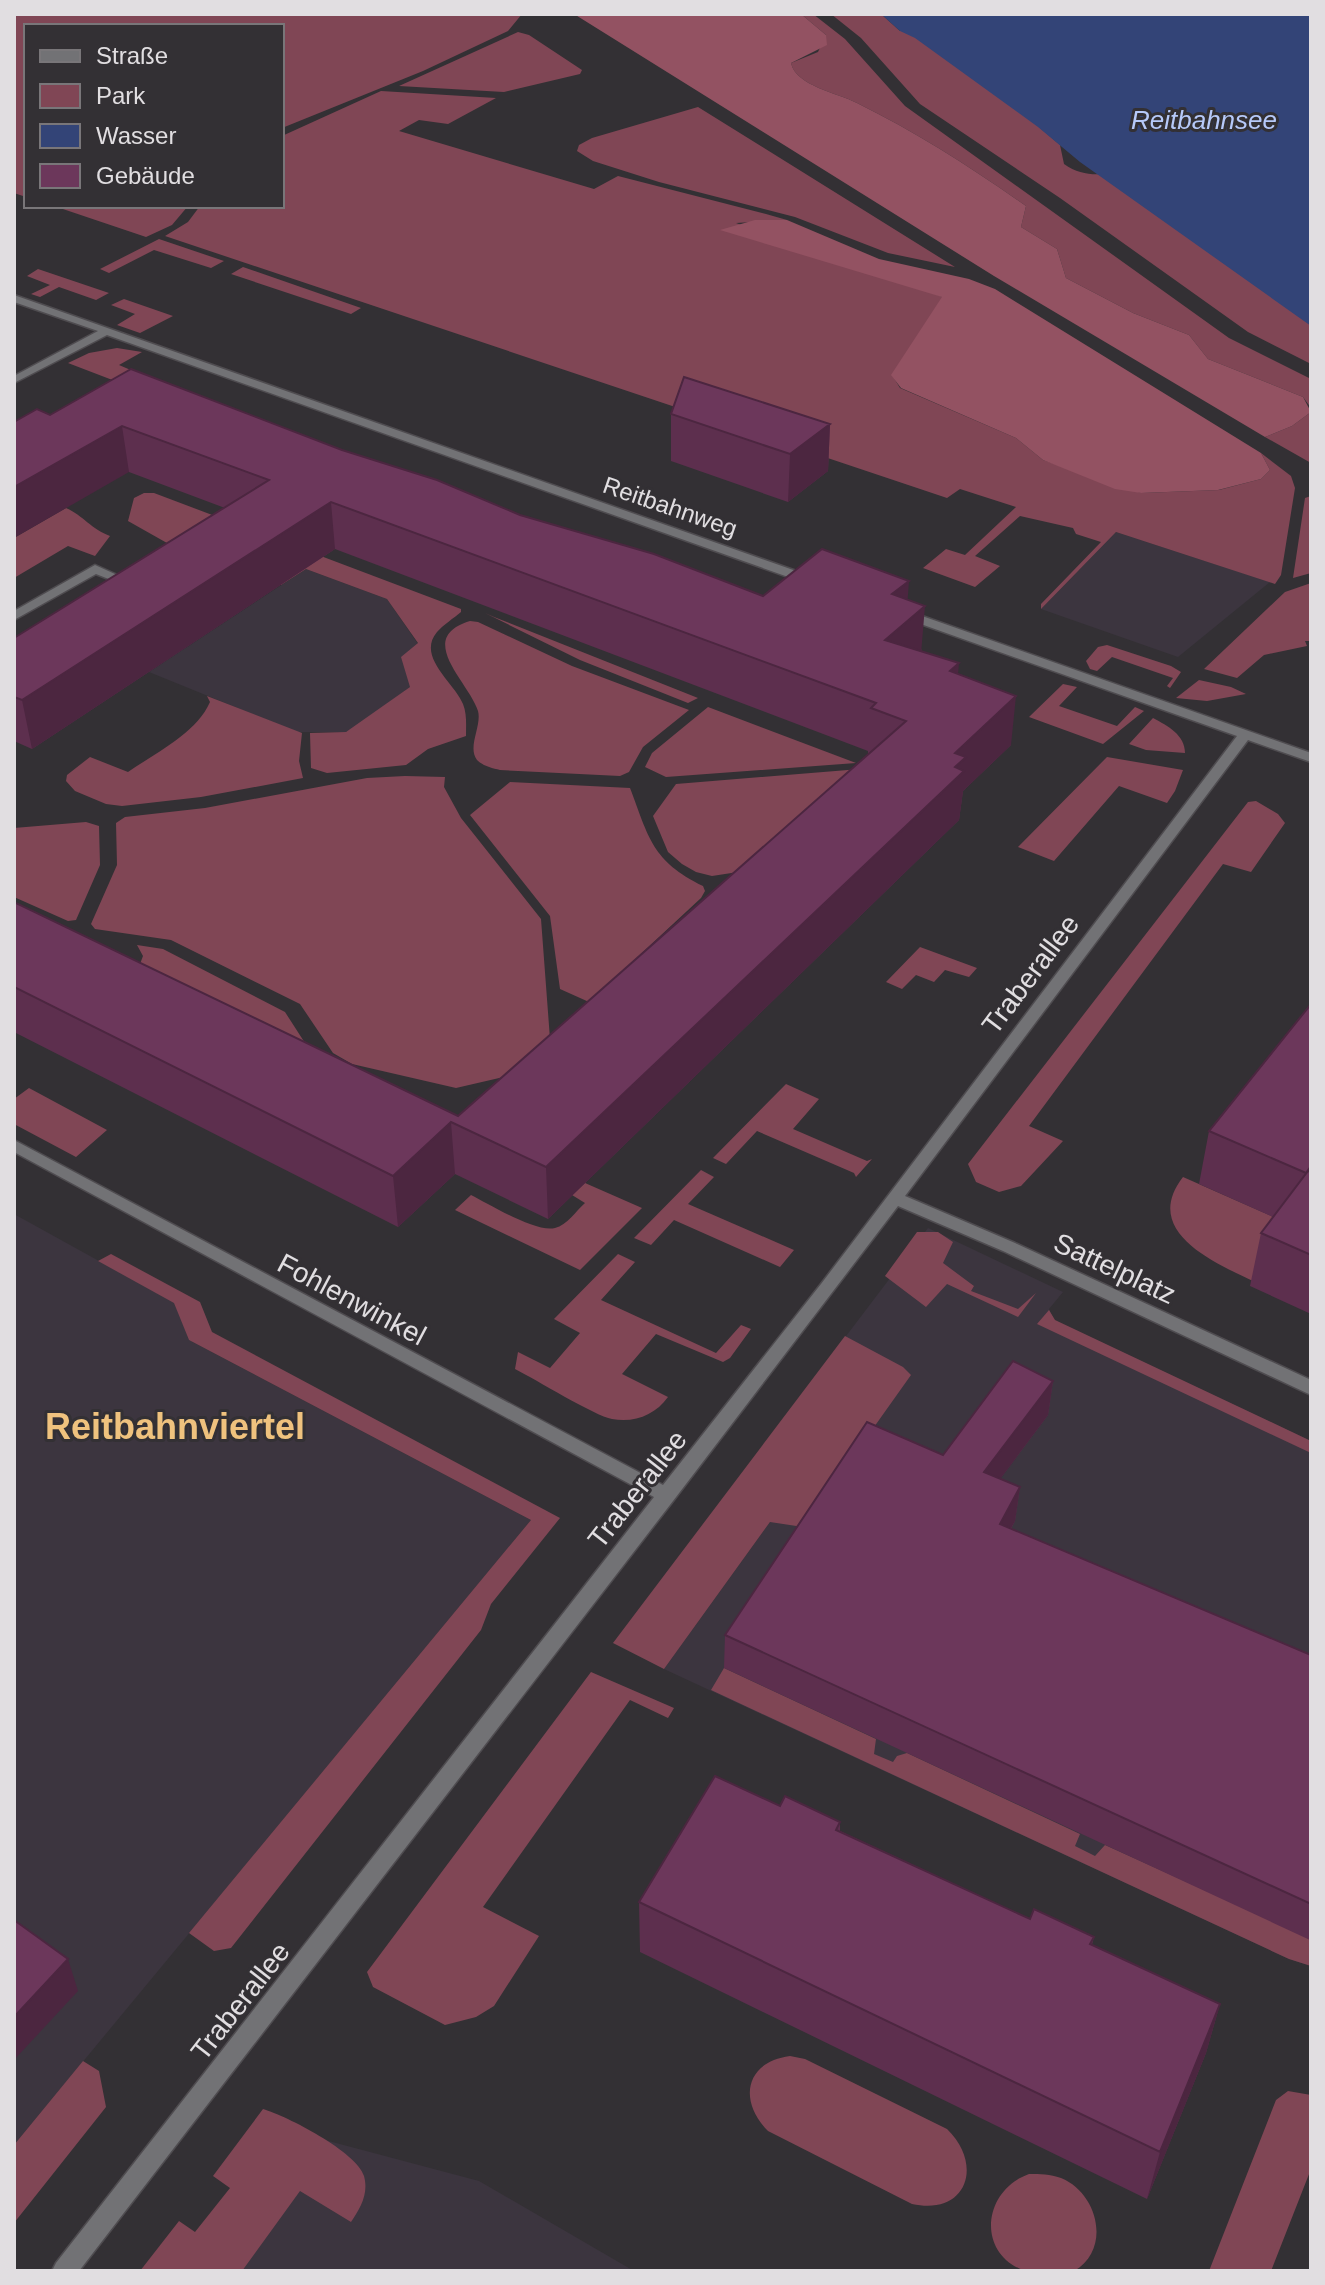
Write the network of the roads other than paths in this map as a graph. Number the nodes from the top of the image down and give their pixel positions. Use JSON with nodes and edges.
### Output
{"nodes":[{"id":1,"x":14,"y":298,"type":"edge"},
{"id":2,"x":106,"y":331,"type":"junction"},
{"id":3,"x":14,"y":380,"type":"edge"},
{"id":4,"x":129,"y":583,"type":"edge"},
{"id":5,"x":825,"y":585,"type":"edge"},
{"id":6,"x":896,"y":611,"type":"edge"},
{"id":7,"x":14,"y":616,"type":"edge"},
{"id":8,"x":1246,"y":734,"type":"junction"},
{"id":9,"x":1311,"y":758,"type":"edge"},
{"id":10,"x":14,"y":1145,"type":"edge"},
{"id":11,"x":896,"y":1199,"type":"junction"},
{"id":12,"x":1311,"y":1388,"type":"edge"},
{"id":13,"x":667,"y":1496,"type":"junction"},
{"id":14,"x":64,"y":2271,"type":"edge"}],
"edges":[{"from":1,"to":2,"type":"street","name":"Reitbahnweg"},
{"from":2,"to":3,"type":"street"},
{"from":2,"to":5,"type":"street","name":"Reitbahnweg"},
{"from":4,"to":7,"type":"street"},
{"from":6,"to":8,"type":"street"},
{"from":8,"to":9,"type":"street"},
{"from":8,"to":11,"type":"street","name":"Traberallee"},
{"from":10,"to":13,"type":"street","name":"Fohlenwinkel"},
{"from":11,"to":12,"type":"street","name":"Sattelplatz"},
{"from":11,"to":13,"type":"street","name":"Traberallee"},
{"from":13,"to":14,"type":"street","name":"Traberallee"}]}
